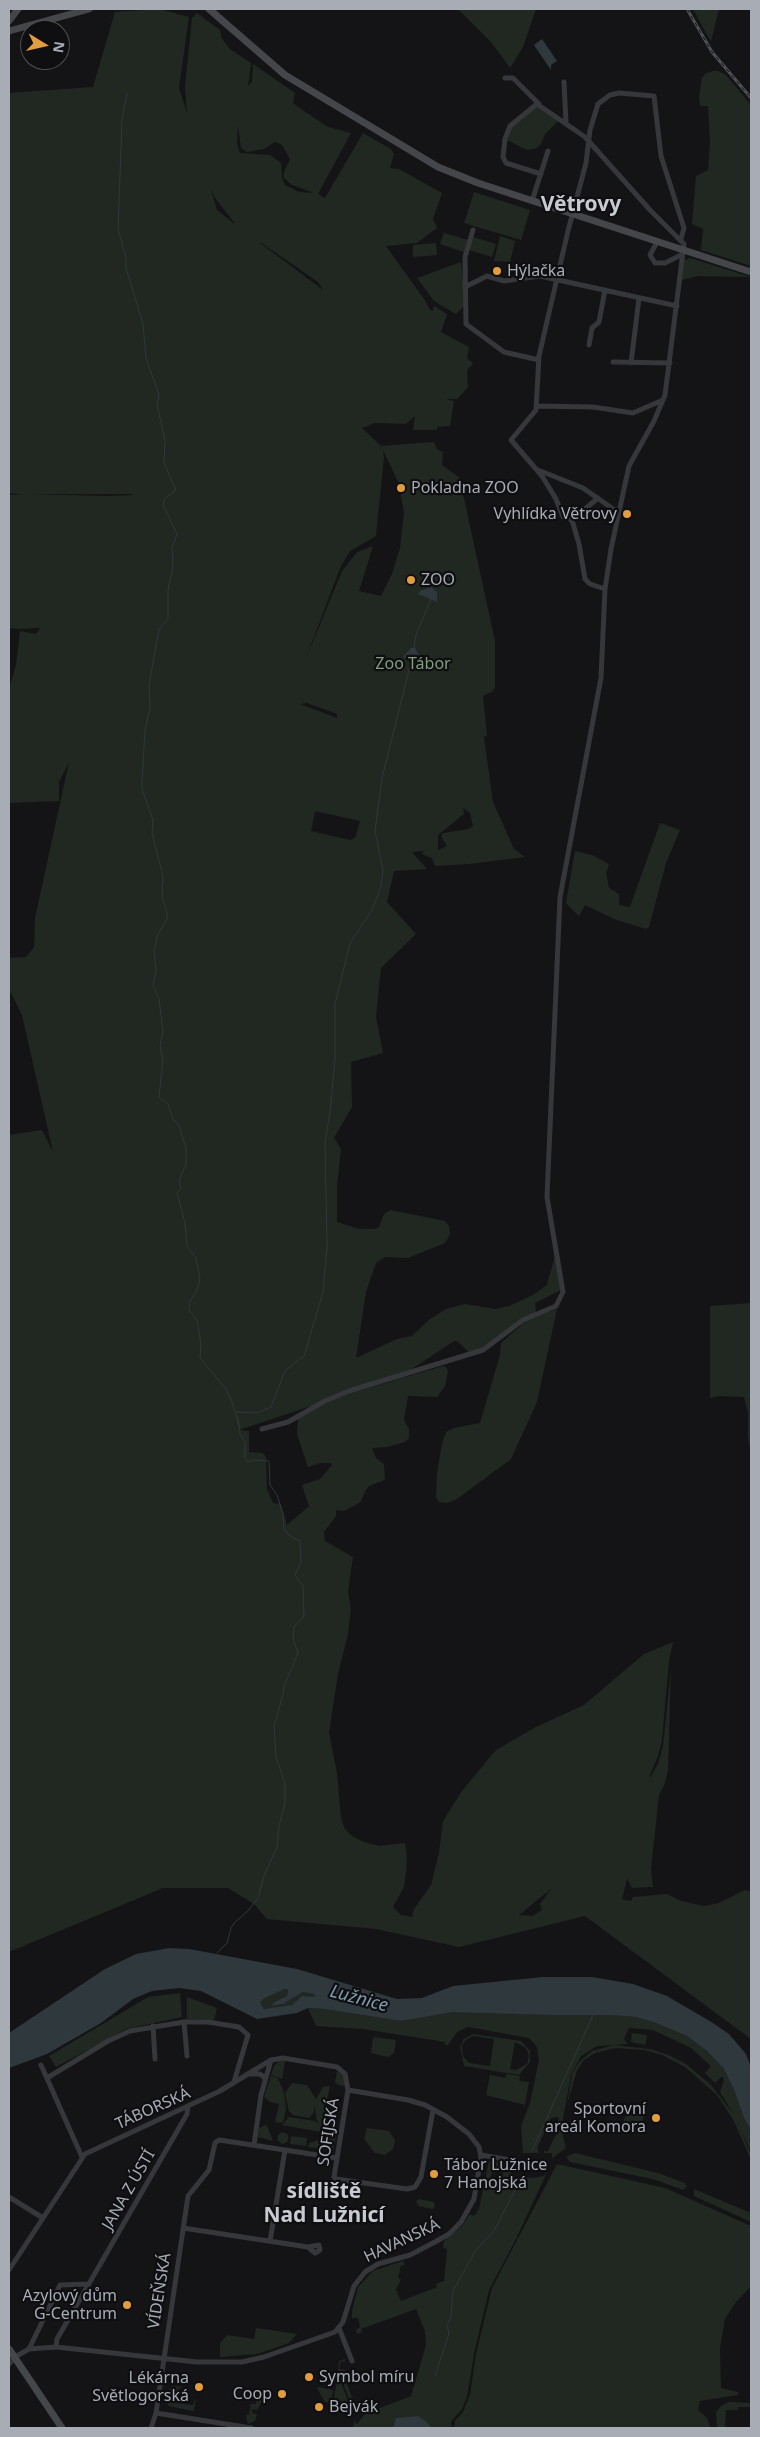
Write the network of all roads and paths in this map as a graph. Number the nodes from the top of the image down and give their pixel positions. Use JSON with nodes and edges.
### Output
{"nodes":[{"id":1,"x":18,"y":9,"type":"edge"},
{"id":2,"x":89,"y":9,"type":"edge"},
{"id":3,"x":209,"y":9,"type":"edge"},
{"id":4,"x":9,"y":22,"type":"edge"},
{"id":5,"x":9,"y":31,"type":"edge"},
{"id":6,"x":506,"y":78,"type":"dead end"},
{"id":7,"x":564,"y":82,"type":"dead end"},
{"id":8,"x":540,"y":105,"type":"junction"},
{"id":9,"x":566,"y":123,"type":"junction"},
{"id":10,"x":589,"y":141,"type":"junction"},
{"id":11,"x":548,"y":151,"type":"dead end"},
{"id":12,"x":541,"y":174,"type":"junction"},
{"id":13,"x":532,"y":200,"type":"junction"},
{"id":14,"x":572,"y":214,"type":"junction"},
{"id":15,"x":473,"y":230,"type":"dead end"},
{"id":16,"x":681,"y":240,"type":"junction"},
{"id":17,"x":657,"y":242,"type":"junction"},
{"id":18,"x":682,"y":253,"type":"junction"},
{"id":19,"x":751,"y":272,"type":"edge"},
{"id":20,"x":557,"y":279,"type":"junction"},
{"id":21,"x":465,"y":287,"type":"junction"},
{"id":22,"x":605,"y":290,"type":"junction"},
{"id":23,"x":639,"y":298,"type":"junction"},
{"id":24,"x":677,"y":306,"type":"junction"},
{"id":25,"x":590,"y":345,"type":"dead end"},
{"id":26,"x":539,"y":360,"type":"junction"},
{"id":27,"x":613,"y":362,"type":"dead end"},
{"id":28,"x":631,"y":363,"type":"junction"},
{"id":29,"x":670,"y":363,"type":"junction"},
{"id":30,"x":663,"y":400,"type":"junction"},
{"id":31,"x":537,"y":406,"type":"junction"},
{"id":32,"x":537,"y":470,"type":"junction"},
{"id":33,"x":598,"y":498,"type":"junction"},
{"id":34,"x":619,"y":513,"type":"junction"},
{"id":35,"x":572,"y":520,"type":"junction"},
{"id":36,"x":604,"y":589,"type":"junction"},
{"id":37,"x":262,"y":1429,"type":"dead end"},
{"id":38,"x":184,"y":2022,"type":"junction"},
{"id":39,"x":153,"y":2026,"type":"junction"},
{"id":40,"x":187,"y":2056,"type":"dead end"},
{"id":41,"x":155,"y":2059,"type":"dead end"},
{"id":42,"x":271,"y":2060,"type":"junction"},
{"id":43,"x":41,"y":2065,"type":"dead end"},
{"id":44,"x":248,"y":2074,"type":"junction"},
{"id":45,"x":47,"y":2078,"type":"junction"},
{"id":46,"x":265,"y":2078,"type":"junction"},
{"id":47,"x":234,"y":2082,"type":"junction"},
{"id":48,"x":348,"y":2090,"type":"junction"},
{"id":49,"x":188,"y":2107,"type":"junction"},
{"id":50,"x":434,"y":2110,"type":"junction"},
{"id":51,"x":254,"y":2145,"type":"junction"},
{"id":52,"x":285,"y":2150,"type":"junction"},
{"id":53,"x":481,"y":2155,"type":"junction"},
{"id":54,"x":82,"y":2157,"type":"junction"},
{"id":55,"x":337,"y":2158,"type":"junction"},
{"id":56,"x":516,"y":2161,"type":"dead end"},
{"id":57,"x":9,"y":2197,"type":"edge"},
{"id":58,"x":43,"y":2218,"type":"junction"},
{"id":59,"x":183,"y":2228,"type":"junction"},
{"id":60,"x":270,"y":2241,"type":"junction"},
{"id":61,"x":308,"y":2247,"type":"dead end"},
{"id":62,"x":9,"y":2270,"type":"edge"},
{"id":63,"x":88,"y":2284,"type":"junction"},
{"id":64,"x":339,"y":2328,"type":"junction"},
{"id":65,"x":56,"y":2347,"type":"junction"},
{"id":66,"x":9,"y":2349,"type":"edge"},
{"id":67,"x":29,"y":2349,"type":"junction"},
{"id":68,"x":15,"y":2357,"type":"junction"},
{"id":69,"x":163,"y":2358,"type":"junction"},
{"id":70,"x":352,"y":2361,"type":"dead end"},
{"id":71,"x":9,"y":2364,"type":"edge"},
{"id":72,"x":156,"y":2413,"type":"junction"},
{"id":73,"x":62,"y":2428,"type":"edge"},
{"id":74,"x":152,"y":2428,"type":"edge"},
{"id":75,"x":251,"y":2428,"type":"edge"}],
"edges":[{"from":1,"to":4,"type":"street"},
{"from":2,"to":5,"type":"street"},
{"from":3,"to":13,"type":"street"},
{"from":6,"to":8,"type":"street"},
{"from":7,"to":9,"type":"street"},
{"from":8,"to":9,"type":"street"},
{"from":8,"to":12,"type":"street"},
{"from":9,"to":10,"type":"street"},
{"from":10,"to":14,"type":"street"},
{"from":10,"to":16,"type":"street"},
{"from":10,"to":16,"type":"street"},
{"from":11,"to":12,"type":"street"},
{"from":12,"to":13,"type":"street"},
{"from":13,"to":14,"type":"street"},
{"from":14,"to":17,"type":"street"},
{"from":14,"to":20,"type":"street"},
{"from":15,"to":21,"type":"street"},
{"from":16,"to":18,"type":"street"},
{"from":17,"to":18,"type":"street"},
{"from":17,"to":18,"type":"street"},
{"from":18,"to":19,"type":"street"},
{"from":18,"to":24,"type":"street"},
{"from":20,"to":21,"type":"street"},
{"from":20,"to":22,"type":"street"},
{"from":20,"to":26,"type":"street"},
{"from":21,"to":26,"type":"street"},
{"from":22,"to":23,"type":"street"},
{"from":22,"to":25,"type":"street"},
{"from":23,"to":24,"type":"street"},
{"from":23,"to":28,"type":"street"},
{"from":24,"to":29,"type":"street"},
{"from":26,"to":31,"type":"street"},
{"from":27,"to":28,"type":"street"},
{"from":28,"to":29,"type":"street"},
{"from":29,"to":30,"type":"street"},
{"from":30,"to":31,"type":"street"},
{"from":30,"to":34,"type":"street"},
{"from":31,"to":32,"type":"street"},
{"from":32,"to":33,"type":"street"},
{"from":32,"to":35,"type":"street"},
{"from":33,"to":34,"type":"street"},
{"from":33,"to":35,"type":"street"},
{"from":34,"to":36,"type":"street"},
{"from":35,"to":36,"type":"street"},
{"from":36,"to":37,"type":"street"},
{"from":38,"to":39,"type":"street"},
{"from":38,"to":40,"type":"street"},
{"from":38,"to":47,"type":"street"},
{"from":39,"to":41,"type":"street"},
{"from":39,"to":45,"type":"street"},
{"from":42,"to":44,"type":"street","name":"TÁBORSKÁ"},
{"from":42,"to":46,"type":"street"},
{"from":42,"to":48,"type":"street"},
{"from":43,"to":45,"type":"street"},
{"from":44,"to":46,"type":"street"},
{"from":44,"to":47,"type":"street","name":"TÁBORSKÁ"},
{"from":45,"to":54,"type":"street"},
{"from":46,"to":51,"type":"street"},
{"from":47,"to":49,"type":"street","name":"TÁBORSKÁ"},
{"from":48,"to":50,"type":"street"},
{"from":48,"to":55,"type":"street","name":"SOFIJSKÁ"},
{"from":49,"to":54,"type":"street","name":"TÁBORSKÁ"},
{"from":49,"to":63,"type":"street","name":"JANA Z ÚSTÍ"},
{"from":50,"to":53,"type":"street"},
{"from":50,"to":55,"type":"street","name":"SOFIJSKÁ"},
{"from":51,"to":52,"type":"street"},
{"from":51,"to":59,"type":"street","name":"VÍDEŇSKÁ"},
{"from":52,"to":55,"type":"street"},
{"from":52,"to":60,"type":"street"},
{"from":53,"to":56,"type":"street"},
{"from":53,"to":64,"type":"street","name":"HAVANSKÁ"},
{"from":54,"to":58,"type":"street","name":"TÁBORSKÁ"},
{"from":57,"to":58,"type":"street"},
{"from":58,"to":62,"type":"street","name":"TÁBORSKÁ"},
{"from":59,"to":60,"type":"street"},
{"from":59,"to":69,"type":"street","name":"VÍDEŇSKÁ"},
{"from":60,"to":61,"type":"street"},
{"from":63,"to":65,"type":"street","name":"JANA Z ÚSTÍ"},
{"from":63,"to":67,"type":"street"},
{"from":64,"to":69,"type":"street"},
{"from":64,"to":70,"type":"street"},
{"from":65,"to":67,"type":"street"},
{"from":65,"to":69,"type":"street"},
{"from":66,"to":68,"type":"street"},
{"from":67,"to":68,"type":"street"},
{"from":68,"to":71,"type":"street"},
{"from":68,"to":73,"type":"street"},
{"from":69,"to":72,"type":"street","name":"VÍDEŇSKÁ"},
{"from":72,"to":74,"type":"street","name":"VÍDEŇSKÁ"},
{"from":72,"to":75,"type":"street"}]}
